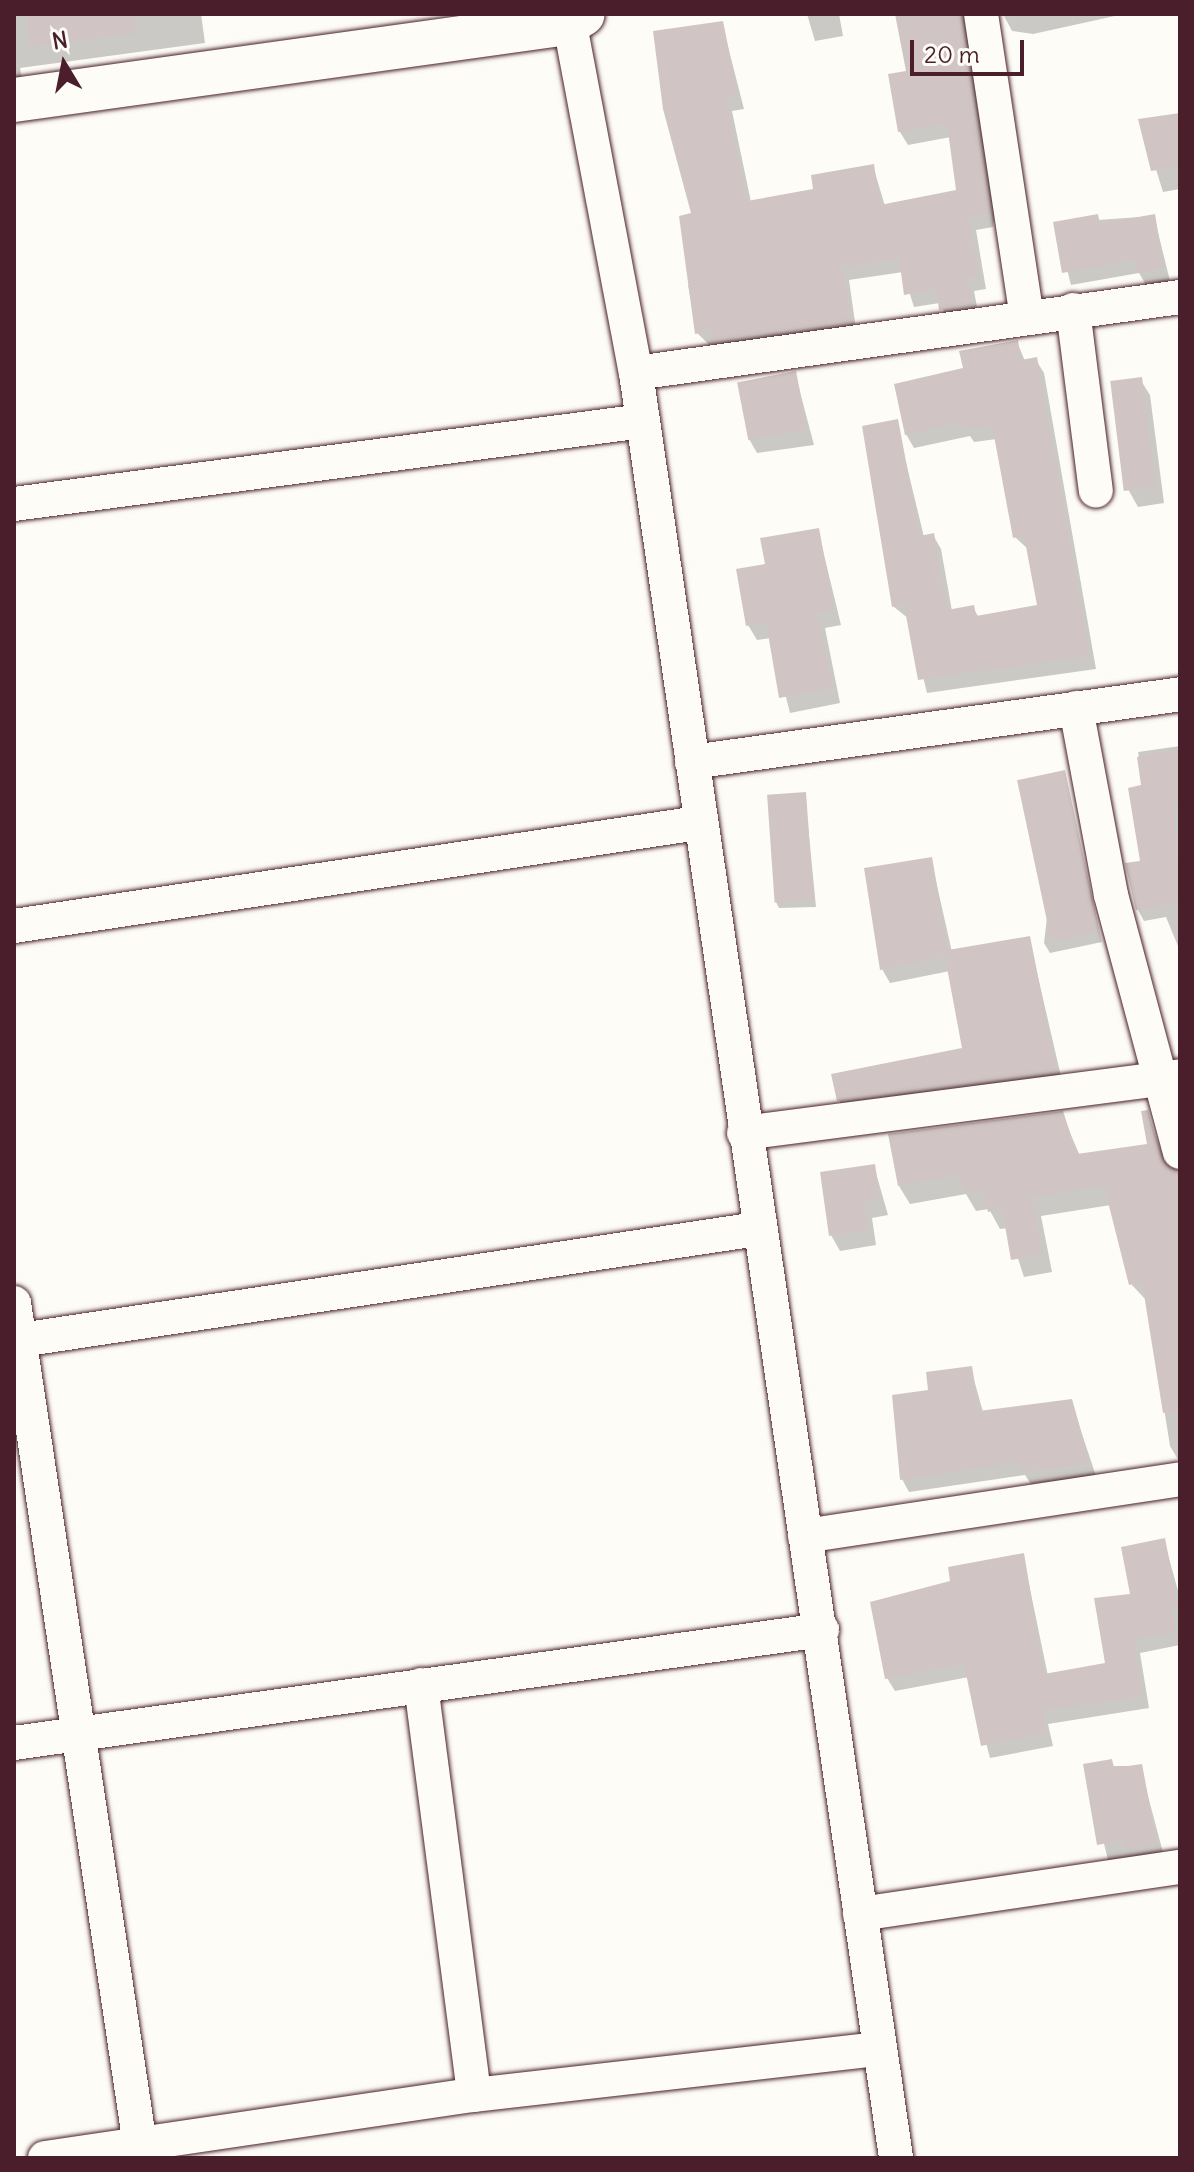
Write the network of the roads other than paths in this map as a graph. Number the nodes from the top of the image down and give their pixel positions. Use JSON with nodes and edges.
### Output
{"nodes":[{"id":1,"x":981,"y":14,"type":"edge"},
{"id":2,"x":573,"y":17,"type":"edge"},
{"id":3,"x":14,"y":100,"type":"edge"},
{"id":4,"x":1180,"y":297,"type":"edge"},
{"id":5,"x":1073,"y":310,"type":"junction"},
{"id":6,"x":1026,"y":313,"type":"junction"},
{"id":7,"x":636,"y":373,"type":"junction"},
{"id":8,"x":643,"y":421,"type":"junction"},
{"id":9,"x":1096,"y":491,"type":"dead end"},
{"id":10,"x":14,"y":504,"type":"edge"},
{"id":11,"x":1180,"y":694,"type":"edge"},
{"id":12,"x":1076,"y":708,"type":"junction"},
{"id":13,"x":692,"y":762,"type":"junction"},
{"id":14,"x":698,"y":823,"type":"junction"},
{"id":15,"x":14,"y":926,"type":"edge"},
{"id":16,"x":1172,"y":1077,"type":"edge"},
{"id":17,"x":744,"y":1133,"type":"junction"},
{"id":18,"x":1180,"y":1152,"type":"edge"},
{"id":19,"x":757,"y":1229,"type":"junction"},
{"id":20,"x":14,"y":1303,"type":"edge"},
{"id":21,"x":17,"y":1340,"type":"edge"},
{"id":22,"x":1180,"y":1479,"type":"edge"},
{"id":23,"x":805,"y":1536,"type":"junction"},
{"id":24,"x":822,"y":1630,"type":"junction"},
{"id":25,"x":421,"y":1685,"type":"junction"},
{"id":26,"x":79,"y":1735,"type":"junction"},
{"id":27,"x":14,"y":1743,"type":"edge"},
{"id":28,"x":1180,"y":1867,"type":"edge"},
{"id":29,"x":860,"y":1914,"type":"junction"},
{"id":30,"x":879,"y":2049,"type":"junction"},
{"id":31,"x":474,"y":2095,"type":"junction"},
{"id":32,"x":141,"y":2151,"type":"edge"},
{"id":33,"x":45,"y":2158,"type":"edge"},
{"id":34,"x":896,"y":2158,"type":"edge"}],
"edges":[{"from":1,"to":6,"type":"street"},
{"from":2,"to":3,"type":"street"},
{"from":2,"to":7,"type":"street"},
{"from":4,"to":5,"type":"street"},
{"from":5,"to":6,"type":"street"},
{"from":5,"to":9,"type":"street"},
{"from":6,"to":7,"type":"street"},
{"from":7,"to":8,"type":"street"},
{"from":8,"to":10,"type":"street"},
{"from":8,"to":13,"type":"street"},
{"from":11,"to":12,"type":"street"},
{"from":12,"to":13,"type":"street"},
{"from":12,"to":16,"type":"street"},
{"from":13,"to":14,"type":"street"},
{"from":14,"to":15,"type":"street"},
{"from":14,"to":17,"type":"street"},
{"from":16,"to":17,"type":"street"},
{"from":16,"to":18,"type":"street"},
{"from":17,"to":19,"type":"street"},
{"from":19,"to":21,"type":"street"},
{"from":19,"to":23,"type":"street"},
{"from":20,"to":21,"type":"street"},
{"from":21,"to":26,"type":"street"},
{"from":22,"to":23,"type":"street"},
{"from":23,"to":24,"type":"street"},
{"from":24,"to":25,"type":"street"},
{"from":24,"to":29,"type":"street"},
{"from":25,"to":26,"type":"street"},
{"from":25,"to":31,"type":"street"},
{"from":26,"to":27,"type":"street"},
{"from":26,"to":32,"type":"street"},
{"from":28,"to":29,"type":"street"},
{"from":29,"to":30,"type":"street"},
{"from":30,"to":31,"type":"street"},
{"from":30,"to":34,"type":"street"},
{"from":31,"to":32,"type":"street"},
{"from":32,"to":33,"type":"street"}]}
